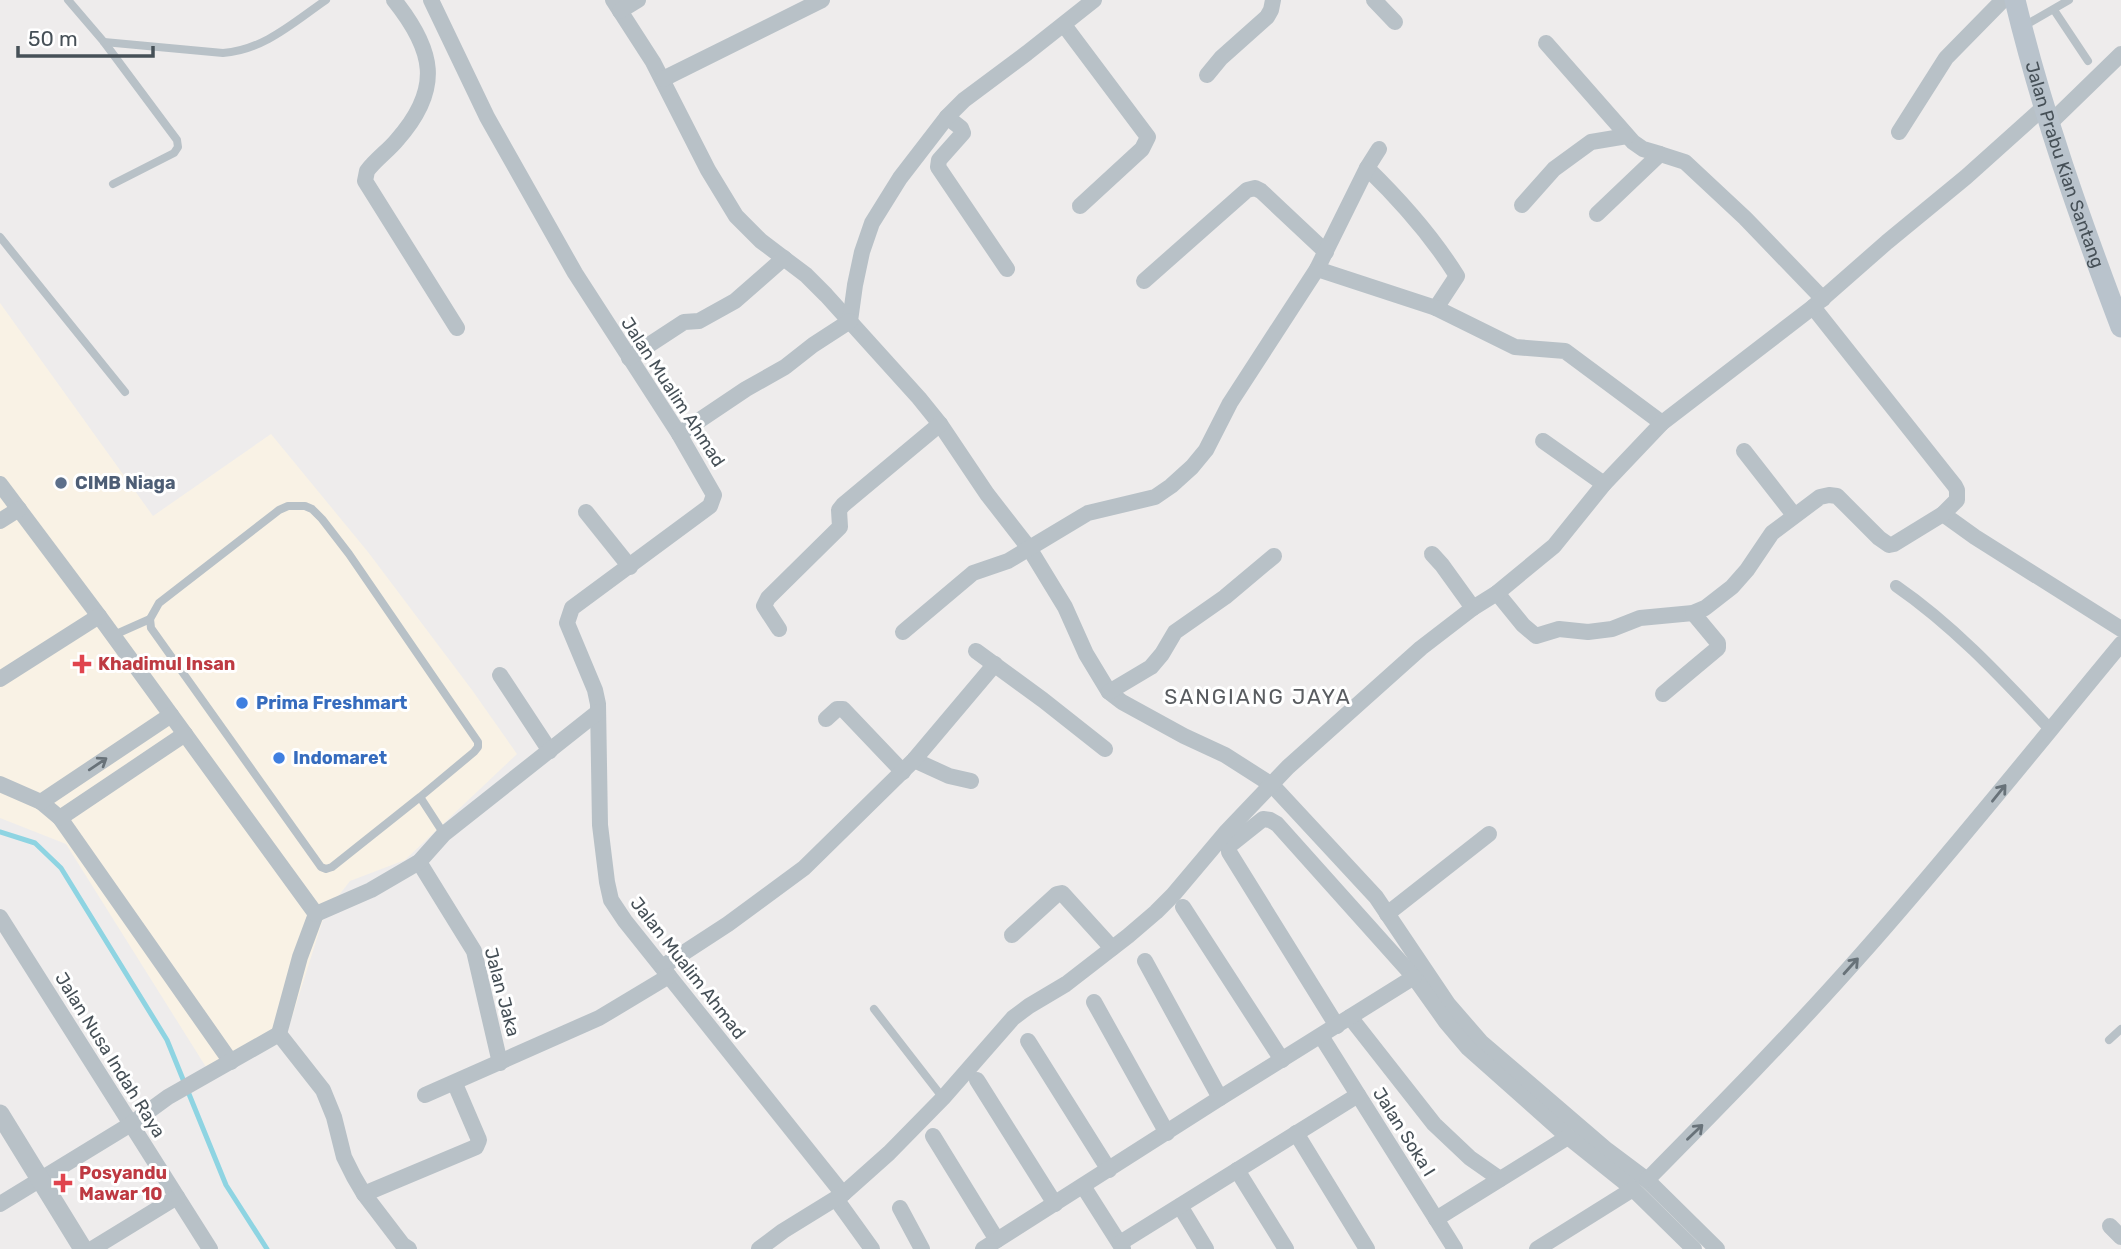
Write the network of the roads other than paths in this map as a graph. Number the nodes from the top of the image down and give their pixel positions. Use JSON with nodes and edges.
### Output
{"nodes":[{"id":1,"x":68,"y":0,"type":"edge"},
{"id":2,"x":326,"y":0,"type":"edge"},
{"id":3,"x":394,"y":0,"type":"edge"},
{"id":4,"x":431,"y":0,"type":"edge"},
{"id":5,"x":638,"y":0,"type":"edge"},
{"id":6,"x":822,"y":0,"type":"edge"},
{"id":7,"x":1094,"y":0,"type":"edge"},
{"id":8,"x":1273,"y":0,"type":"edge"},
{"id":9,"x":1374,"y":0,"type":"edge"},
{"id":10,"x":2003,"y":0,"type":"edge"},
{"id":11,"x":2015,"y":0,"type":"edge"},
{"id":12,"x":2069,"y":0,"type":"edge"},
{"id":13,"x":617,"y":5,"type":"edge"},
{"id":14,"x":2054,"y":10,"type":"junction"},
{"id":15,"x":1395,"y":22,"type":"dead end"},
{"id":16,"x":1064,"y":24,"type":"junction"},
{"id":17,"x":2021,"y":27,"type":"junction"},
{"id":18,"x":104,"y":42,"type":"junction"},
{"id":19,"x":1546,"y":43,"type":"dead end"},
{"id":20,"x":2121,"y":54,"type":"edge"},
{"id":21,"x":2088,"y":61,"type":"dead end"},
{"id":22,"x":1207,"y":75,"type":"dead end"},
{"id":23,"x":663,"y":79,"type":"junction"},
{"id":24,"x":2046,"y":115,"type":"junction"},
{"id":25,"x":947,"y":117,"type":"junction"},
{"id":26,"x":1899,"y":132,"type":"dead end"},
{"id":27,"x":1628,"y":136,"type":"junction"},
{"id":28,"x":1379,"y":149,"type":"dead end"},
{"id":29,"x":1660,"y":154,"type":"junction"},
{"id":30,"x":1367,"y":168,"type":"junction"},
{"id":31,"x":113,"y":184,"type":"dead end"},
{"id":32,"x":1522,"y":205,"type":"dead end"},
{"id":33,"x":1080,"y":206,"type":"dead end"},
{"id":34,"x":1597,"y":214,"type":"dead end"},
{"id":35,"x":0,"y":237,"type":"edge"},
{"id":36,"x":1326,"y":252,"type":"junction"},
{"id":37,"x":784,"y":258,"type":"junction"},
{"id":38,"x":1317,"y":269,"type":"junction"},
{"id":39,"x":1007,"y":270,"type":"dead end"},
{"id":40,"x":1144,"y":281,"type":"dead end"},
{"id":41,"x":2114,"y":286,"type":"edge"},
{"id":42,"x":1818,"y":303,"type":"junction"},
{"id":43,"x":1436,"y":308,"type":"junction"},
{"id":44,"x":850,"y":321,"type":"junction"},
{"id":45,"x":2121,"y":327,"type":"edge"},
{"id":46,"x":457,"y":328,"type":"dead end"},
{"id":47,"x":629,"y":358,"type":"junction"},
{"id":48,"x":125,"y":392,"type":"dead end"},
{"id":49,"x":1662,"y":423,"type":"junction"},
{"id":50,"x":940,"y":424,"type":"junction"},
{"id":51,"x":679,"y":434,"type":"junction"},
{"id":52,"x":1543,"y":441,"type":"dead end"},
{"id":53,"x":1744,"y":451,"type":"dead end"},
{"id":54,"x":0,"y":484,"type":"edge"},
{"id":55,"x":1604,"y":484,"type":"junction"},
{"id":56,"x":19,"y":509,"type":"junction"},
{"id":57,"x":586,"y":512,"type":"dead end"},
{"id":58,"x":1943,"y":514,"type":"junction"},
{"id":59,"x":1794,"y":515,"type":"junction"},
{"id":60,"x":0,"y":521,"type":"edge"},
{"id":61,"x":1029,"y":548,"type":"junction"},
{"id":62,"x":1432,"y":554,"type":"dead end"},
{"id":63,"x":1274,"y":556,"type":"dead end"},
{"id":64,"x":629,"y":567,"type":"junction"},
{"id":65,"x":1896,"y":586,"type":"dead end"},
{"id":66,"x":1497,"y":593,"type":"junction"},
{"id":67,"x":1473,"y":608,"type":"junction"},
{"id":68,"x":1693,"y":613,"type":"junction"},
{"id":69,"x":99,"y":616,"type":"junction"},
{"id":70,"x":150,"y":619,"type":"junction"},
{"id":71,"x":779,"y":629,"type":"dead end"},
{"id":72,"x":2121,"y":629,"type":"edge"},
{"id":73,"x":903,"y":632,"type":"dead end"},
{"id":74,"x":114,"y":635,"type":"junction"},
{"id":75,"x":2121,"y":644,"type":"edge"},
{"id":76,"x":976,"y":651,"type":"dead end"},
{"id":77,"x":995,"y":664,"type":"junction"},
{"id":78,"x":500,"y":674,"type":"dead end"},
{"id":79,"x":0,"y":679,"type":"edge"},
{"id":80,"x":1110,"y":692,"type":"junction"},
{"id":81,"x":1663,"y":694,"type":"dead end"},
{"id":82,"x":598,"y":712,"type":"junction"},
{"id":83,"x":171,"y":715,"type":"junction"},
{"id":84,"x":825,"y":719,"type":"dead end"},
{"id":85,"x":2050,"y":729,"type":"junction"},
{"id":86,"x":186,"y":734,"type":"junction"},
{"id":87,"x":1105,"y":749,"type":"dead end"},
{"id":88,"x":550,"y":751,"type":"junction"},
{"id":89,"x":914,"y":760,"type":"junction"},
{"id":90,"x":902,"y":772,"type":"junction"},
{"id":91,"x":971,"y":781,"type":"dead end"},
{"id":92,"x":0,"y":783,"type":"edge"},
{"id":93,"x":1272,"y":785,"type":"junction"},
{"id":94,"x":420,"y":797,"type":"junction"},
{"id":95,"x":41,"y":802,"type":"junction"},
{"id":96,"x":60,"y":818,"type":"junction"},
{"id":97,"x":444,"y":834,"type":"junction"},
{"id":98,"x":1489,"y":834,"type":"dead end"},
{"id":99,"x":419,"y":862,"type":"junction"},
{"id":100,"x":1183,"y":906,"type":"dead end"},
{"id":101,"x":316,"y":914,"type":"junction"},
{"id":102,"x":1387,"y":914,"type":"junction"},
{"id":103,"x":0,"y":917,"type":"edge"},
{"id":104,"x":1012,"y":935,"type":"dead end"},
{"id":105,"x":1112,"y":948,"type":"junction"},
{"id":106,"x":1145,"y":961,"type":"dead end"},
{"id":107,"x":665,"y":972,"type":"junction"},
{"id":108,"x":1414,"y":977,"type":"junction"},
{"id":109,"x":1094,"y":1002,"type":"dead end"},
{"id":110,"x":874,"y":1009,"type":"dead end"},
{"id":111,"x":1343,"y":1021,"type":"junction"},
{"id":112,"x":2121,"y":1029,"type":"edge"},
{"id":113,"x":279,"y":1034,"type":"junction"},
{"id":114,"x":1321,"y":1036,"type":"junction"},
{"id":115,"x":2109,"y":1040,"type":"dead end"},
{"id":116,"x":1028,"y":1041,"type":"dead end"},
{"id":117,"x":1282,"y":1060,"type":"junction"},
{"id":118,"x":231,"y":1062,"type":"junction"},
{"id":119,"x":500,"y":1063,"type":"junction"},
{"id":120,"x":977,"y":1080,"type":"dead end"},
{"id":121,"x":455,"y":1084,"type":"junction"},
{"id":122,"x":1358,"y":1095,"type":"junction"},
{"id":123,"x":425,"y":1096,"type":"dead end"},
{"id":124,"x":943,"y":1098,"type":"junction"},
{"id":125,"x":1220,"y":1098,"type":"junction"},
{"id":126,"x":0,"y":1114,"type":"edge"},
{"id":127,"x":131,"y":1124,"type":"junction"},
{"id":128,"x":1167,"y":1133,"type":"junction"},
{"id":129,"x":1296,"y":1133,"type":"junction"},
{"id":130,"x":933,"y":1136,"type":"dead end"},
{"id":131,"x":1569,"y":1138,"type":"junction"},
{"id":132,"x":1109,"y":1170,"type":"junction"},
{"id":133,"x":1237,"y":1170,"type":"junction"},
{"id":134,"x":39,"y":1179,"type":"junction"},
{"id":135,"x":1500,"y":1179,"type":"junction"},
{"id":136,"x":1640,"y":1184,"type":"junction"},
{"id":137,"x":1083,"y":1186,"type":"junction"},
{"id":138,"x":364,"y":1194,"type":"junction"},
{"id":139,"x":839,"y":1196,"type":"junction"},
{"id":140,"x":177,"y":1197,"type":"junction"},
{"id":141,"x":0,"y":1204,"type":"edge"},
{"id":142,"x":1055,"y":1204,"type":"junction"},
{"id":143,"x":1180,"y":1206,"type":"junction"},
{"id":144,"x":900,"y":1208,"type":"dead end"},
{"id":145,"x":1436,"y":1219,"type":"junction"},
{"id":146,"x":990,"y":1245,"type":"edge"},
{"id":147,"x":1121,"y":1246,"type":"edge"},
{"id":148,"x":1688,"y":1247,"type":"edge"},
{"id":149,"x":404,"y":1248,"type":"edge"},
{"id":150,"x":83,"y":1249,"type":"edge"},
{"id":151,"x":92,"y":1249,"type":"edge"},
{"id":152,"x":210,"y":1249,"type":"edge"},
{"id":153,"x":759,"y":1249,"type":"edge"},
{"id":154,"x":872,"y":1249,"type":"edge"},
{"id":155,"x":922,"y":1249,"type":"edge"},
{"id":156,"x":1206,"y":1249,"type":"edge"},
{"id":157,"x":1286,"y":1249,"type":"edge"},
{"id":158,"x":1367,"y":1249,"type":"edge"},
{"id":159,"x":1455,"y":1249,"type":"edge"},
{"id":160,"x":1536,"y":1249,"type":"edge"},
{"id":161,"x":1717,"y":1249,"type":"edge"}],
"edges":[{"from":1,"to":18,"type":"lane"},
{"from":2,"to":18,"type":"lane"},
{"from":3,"to":46,"type":"street"},
{"from":4,"to":47,"type":"street","name":"Jalan Mualim Ahmad"},
{"from":5,"to":13,"type":"street"},
{"from":6,"to":23,"type":"street"},
{"from":7,"to":16,"type":"street"},
{"from":8,"to":22,"type":"street"},
{"from":9,"to":15,"type":"street"},
{"from":10,"to":26,"type":"street"},
{"from":11,"to":17,"type":"main road","name":"Jalan Prabu Kian Santang"},
{"from":12,"to":14,"type":"lane"},
{"from":13,"to":23,"type":"street"},
{"from":14,"to":17,"type":"lane"},
{"from":14,"to":21,"type":"lane"},
{"from":16,"to":25,"type":"street"},
{"from":16,"to":33,"type":"street"},
{"from":17,"to":24,"type":"main road","name":"Jalan Prabu Kian Santang"},
{"from":18,"to":31,"type":"lane"},
{"from":19,"to":27,"type":"street"},
{"from":20,"to":24,"type":"street"},
{"from":23,"to":37,"type":"street"},
{"from":24,"to":41,"type":"main road","name":"Jalan Prabu Kian Santang"},
{"from":24,"to":42,"type":"street"},
{"from":25,"to":39,"type":"street"},
{"from":25,"to":44,"type":"street"},
{"from":27,"to":29,"type":"street"},
{"from":27,"to":32,"type":"street"},
{"from":28,"to":30,"type":"street"},
{"from":29,"to":34,"type":"street"},
{"from":29,"to":42,"type":"street"},
{"from":30,"to":36,"type":"street"},
{"from":30,"to":43,"type":"street"},
{"from":35,"to":48,"type":"lane"},
{"from":36,"to":38,"type":"street"},
{"from":36,"to":40,"type":"street"},
{"from":37,"to":44,"type":"street"},
{"from":37,"to":47,"type":"street"},
{"from":38,"to":43,"type":"street"},
{"from":38,"to":61,"type":"street"},
{"from":41,"to":45,"type":"main road","name":"Jalan Prabu Kian Santang"},
{"from":42,"to":49,"type":"street"},
{"from":42,"to":58,"type":"street"},
{"from":43,"to":49,"type":"street"},
{"from":44,"to":50,"type":"street"},
{"from":44,"to":51,"type":"street"},
{"from":47,"to":51,"type":"street","name":"Jalan Mualim Ahmad"},
{"from":49,"to":55,"type":"street"},
{"from":50,"to":61,"type":"street"},
{"from":50,"to":71,"type":"street"},
{"from":51,"to":64,"type":"street","name":"Jalan Mualim Ahmad"},
{"from":52,"to":55,"type":"street"},
{"from":53,"to":59,"type":"street"},
{"from":54,"to":56,"type":"street"},
{"from":55,"to":66,"type":"street"},
{"from":56,"to":60,"type":"street"},
{"from":56,"to":69,"type":"street"},
{"from":57,"to":64,"type":"street"},
{"from":58,"to":59,"type":"street"},
{"from":58,"to":72,"type":"street"},
{"from":59,"to":68,"type":"street"},
{"from":61,"to":73,"type":"street"},
{"from":61,"to":80,"type":"street"},
{"from":62,"to":67,"type":"street"},
{"from":63,"to":80,"type":"street"},
{"from":64,"to":82,"type":"street","name":"Jalan Mualim Ahmad"},
{"from":65,"to":85,"type":"street"},
{"from":66,"to":67,"type":"street"},
{"from":66,"to":68,"type":"street"},
{"from":67,"to":93,"type":"street"},
{"from":68,"to":81,"type":"street"},
{"from":69,"to":74,"type":"street"},
{"from":69,"to":79,"type":"street"},
{"from":70,"to":74,"type":"lane"},
{"from":70,"to":94,"type":"lane"},
{"from":70,"to":94,"type":"lane"},
{"from":74,"to":83,"type":"street"},
{"from":75,"to":85,"type":"street"},
{"from":76,"to":77,"type":"street"},
{"from":77,"to":87,"type":"street"},
{"from":77,"to":89,"type":"street"},
{"from":78,"to":88,"type":"street"},
{"from":80,"to":93,"type":"street"},
{"from":82,"to":88,"type":"street"},
{"from":82,"to":107,"type":"street","name":"Jalan Mualim Ahmad"},
{"from":83,"to":86,"type":"street"},
{"from":95,"to":83,"type":"street","one_way":true},
{"from":84,"to":90,"type":"street"},
{"from":136,"to":85,"type":"street","one_way":true},
{"from":86,"to":96,"type":"street"},
{"from":86,"to":101,"type":"street"},
{"from":88,"to":97,"type":"street"},
{"from":89,"to":90,"type":"street"},
{"from":89,"to":91,"type":"street"},
{"from":90,"to":107,"type":"street"},
{"from":92,"to":95,"type":"street"},
{"from":93,"to":102,"type":"street"},
{"from":93,"to":105,"type":"street"},
{"from":94,"to":97,"type":"lane"},
{"from":95,"to":96,"type":"street"},
{"from":96,"to":118,"type":"street"},
{"from":97,"to":99,"type":"street"},
{"from":98,"to":102,"type":"street"},
{"from":99,"to":101,"type":"street"},
{"from":99,"to":119,"type":"street","name":"Jalan Jaka"},
{"from":100,"to":117,"type":"street"},
{"from":101,"to":113,"type":"street"},
{"from":102,"to":136,"type":"street"},
{"from":103,"to":127,"type":"street","name":"Jalan Nusa Indah Raya"},
{"from":104,"to":105,"type":"street"},
{"from":105,"to":124,"type":"street"},
{"from":106,"to":125,"type":"street"},
{"from":107,"to":119,"type":"street"},
{"from":107,"to":139,"type":"street","name":"Jalan Mualim Ahmad"},
{"from":108,"to":111,"type":"street"},
{"from":108,"to":111,"type":"street"},
{"from":108,"to":131,"type":"street"},
{"from":109,"to":128,"type":"street"},
{"from":110,"to":124,"type":"lane"},
{"from":111,"to":114,"type":"street"},
{"from":111,"to":135,"type":"street"},
{"from":112,"to":115,"type":"lane"},
{"from":113,"to":118,"type":"street"},
{"from":113,"to":138,"type":"street"},
{"from":114,"to":117,"type":"street"},
{"from":114,"to":122,"type":"street","name":"Jalan Soka I"},
{"from":116,"to":132,"type":"street"},
{"from":117,"to":125,"type":"street"},
{"from":118,"to":127,"type":"street"},
{"from":119,"to":121,"type":"street"},
{"from":120,"to":142,"type":"street"},
{"from":121,"to":123,"type":"street"},
{"from":121,"to":138,"type":"street"},
{"from":122,"to":129,"type":"street"},
{"from":122,"to":145,"type":"street","name":"Jalan Soka I"},
{"from":124,"to":139,"type":"street"},
{"from":125,"to":128,"type":"street"},
{"from":126,"to":134,"type":"street"},
{"from":127,"to":134,"type":"street"},
{"from":127,"to":140,"type":"street","name":"Jalan Nusa Indah Raya"},
{"from":128,"to":132,"type":"street"},
{"from":129,"to":133,"type":"street"},
{"from":129,"to":158,"type":"street"},
{"from":130,"to":146,"type":"street"},
{"from":131,"to":135,"type":"street"},
{"from":131,"to":136,"type":"street"},
{"from":132,"to":137,"type":"street"},
{"from":133,"to":143,"type":"street"},
{"from":133,"to":157,"type":"street"},
{"from":134,"to":141,"type":"street"},
{"from":134,"to":150,"type":"street"},
{"from":135,"to":145,"type":"street"},
{"from":136,"to":148,"type":"street"},
{"from":136,"to":160,"type":"street"},
{"from":136,"to":161,"type":"street"},
{"from":137,"to":142,"type":"street"},
{"from":137,"to":147,"type":"street"},
{"from":138,"to":149,"type":"street"},
{"from":139,"to":153,"type":"street"},
{"from":139,"to":154,"type":"street","name":"Jalan Mualim Ahmad"},
{"from":140,"to":151,"type":"street"},
{"from":140,"to":152,"type":"street","name":"Jalan Nusa Indah Raya"},
{"from":142,"to":146,"type":"street"},
{"from":143,"to":147,"type":"street"},
{"from":143,"to":156,"type":"street"},
{"from":144,"to":155,"type":"street"},
{"from":145,"to":159,"type":"street","name":"Jalan Soka I"}]}
